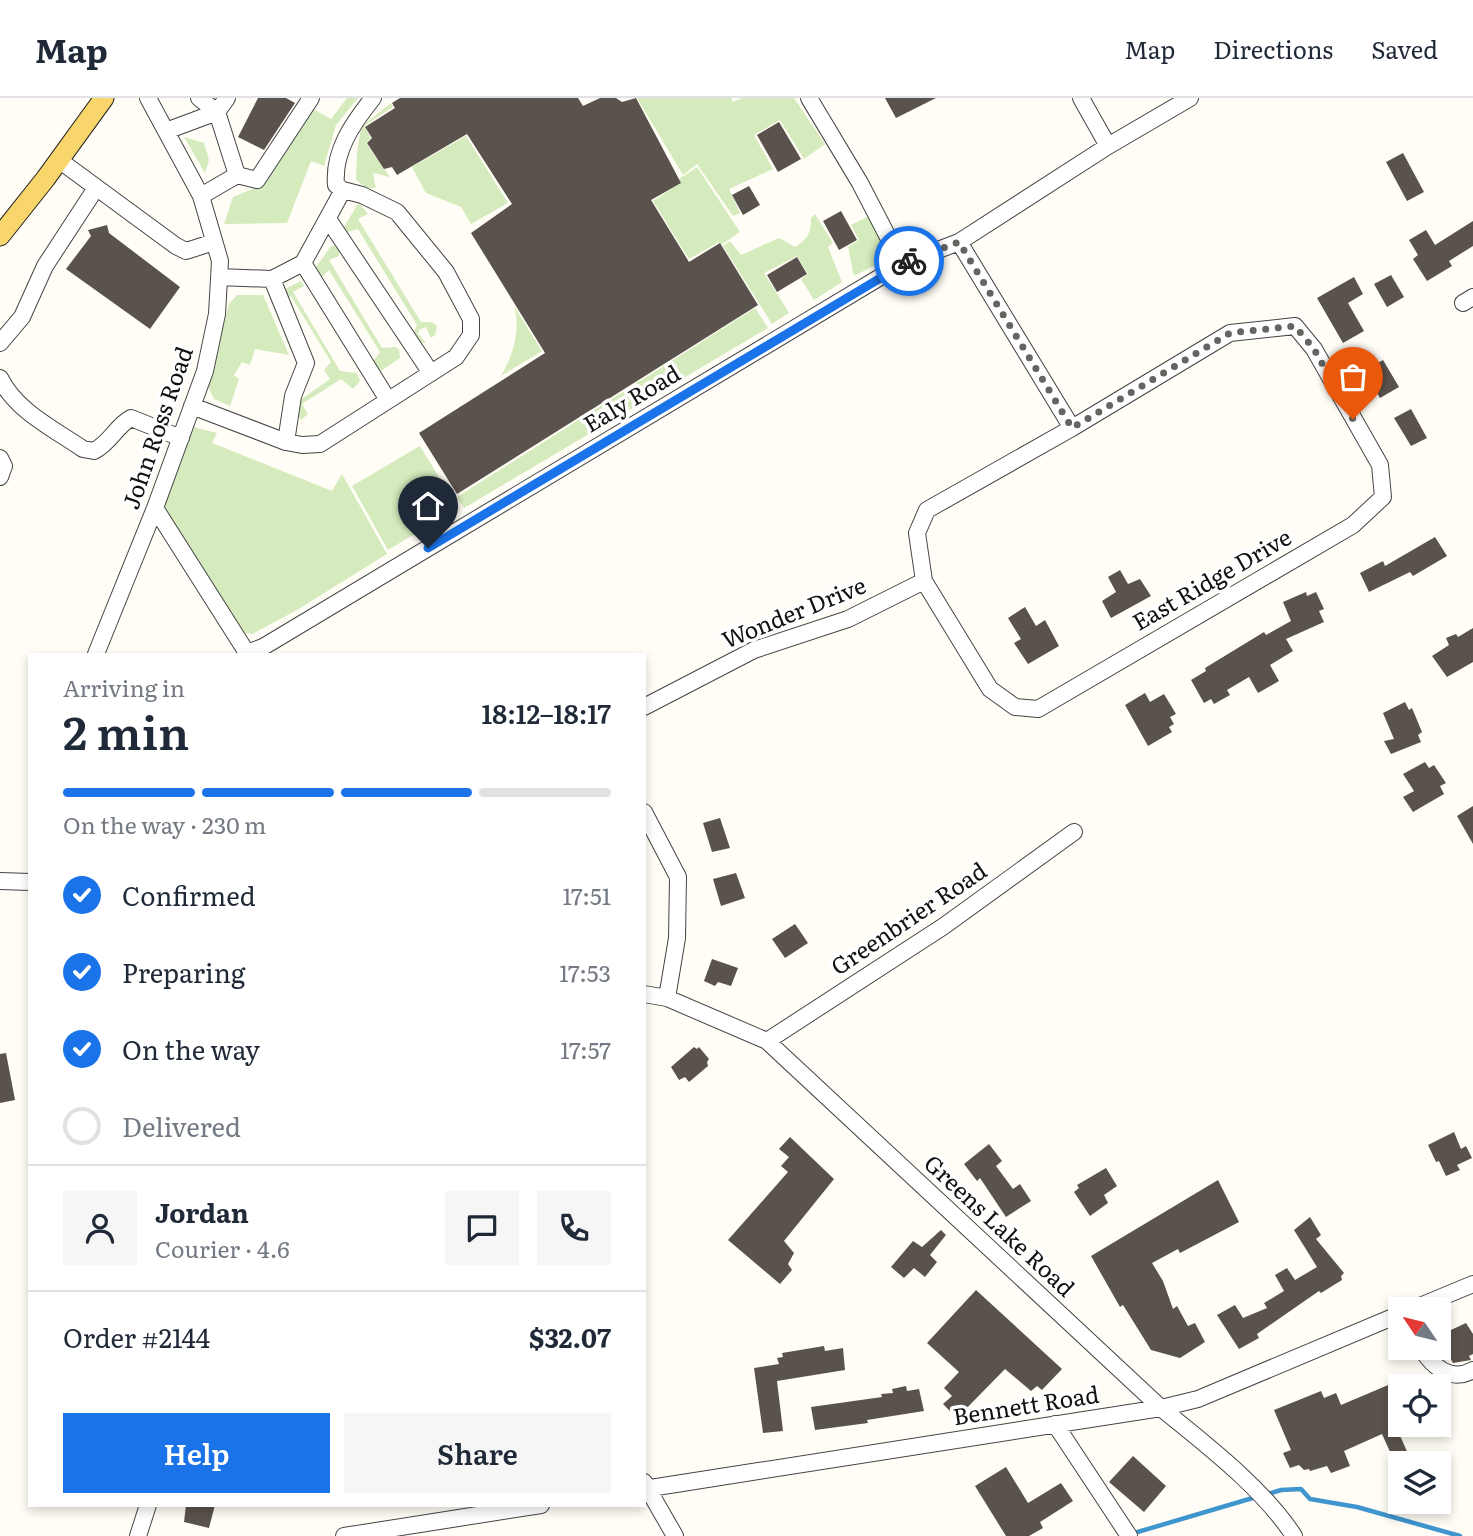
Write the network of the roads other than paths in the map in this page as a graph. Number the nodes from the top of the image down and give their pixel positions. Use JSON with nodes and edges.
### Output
{"nodes":[{"id":1,"x":104,"y":98,"type":"edge"},
{"id":2,"x":148,"y":98,"type":"edge"},
{"id":3,"x":199,"y":98,"type":"edge"},
{"id":4,"x":227,"y":98,"type":"edge"},
{"id":5,"x":311,"y":98,"type":"edge"},
{"id":6,"x":373,"y":98,"type":"edge"},
{"id":7,"x":809,"y":98,"type":"edge"},
{"id":8,"x":1080,"y":98,"type":"edge"},
{"id":9,"x":1190,"y":98,"type":"edge"},
{"id":10,"x":217,"y":112,"type":"junction"},
{"id":11,"x":166,"y":131,"type":"junction"},
{"id":12,"x":1108,"y":146,"type":"junction"},
{"id":13,"x":59,"y":160,"type":"junction"},
{"id":14,"x":237,"y":175,"type":"junction"},
{"id":15,"x":96,"y":188,"type":"junction"},
{"id":16,"x":343,"y":190,"type":"junction"},
{"id":17,"x":201,"y":195,"type":"junction"},
{"id":18,"x":328,"y":219,"type":"junction"},
{"id":19,"x":0,"y":236,"type":"edge"},
{"id":20,"x":214,"y":242,"type":"junction"},
{"id":21,"x":959,"y":242,"type":"junction"},
{"id":22,"x":303,"y":263,"type":"junction"},
{"id":23,"x":902,"y":264,"type":"junction"},
{"id":24,"x":219,"y":276,"type":"junction"},
{"id":25,"x":272,"y":279,"type":"junction"},
{"id":26,"x":0,"y":343,"type":"edge"},
{"id":27,"x":431,"y":373,"type":"junction"},
{"id":28,"x":0,"y":378,"type":"edge"},
{"id":29,"x":388,"y":400,"type":"junction"},
{"id":30,"x":192,"y":406,"type":"junction"},
{"id":31,"x":1072,"y":428,"type":"junction"},
{"id":32,"x":181,"y":438,"type":"junction"},
{"id":33,"x":286,"y":442,"type":"junction"},
{"id":34,"x":0,"y":458,"type":"edge"},
{"id":35,"x":0,"y":477,"type":"edge"},
{"id":36,"x":155,"y":508,"type":"junction"},
{"id":37,"x":923,"y":581,"type":"junction"},
{"id":38,"x":96,"y":653,"type":"edge"},
{"id":39,"x":646,"y":706,"type":"edge"},
{"id":40,"x":646,"y":816,"type":"edge"},
{"id":41,"x":1074,"y":832,"type":"dead end"},
{"id":42,"x":0,"y":881,"type":"edge"},
{"id":43,"x":28,"y":882,"type":"edge"},
{"id":44,"x":646,"y":994,"type":"edge"},
{"id":45,"x":667,"y":998,"type":"junction"},
{"id":46,"x":766,"y":1041,"type":"junction"},
{"id":47,"x":1473,"y":1284,"type":"edge"},
{"id":48,"x":1442,"y":1297,"type":"edge"},
{"id":49,"x":1388,"y":1319,"type":"edge"},
{"id":50,"x":1430,"y":1360,"type":"edge"},
{"id":51,"x":1471,"y":1374,"type":"edge"},
{"id":52,"x":1161,"y":1408,"type":"junction"},
{"id":53,"x":1055,"y":1424,"type":"junction"},
{"id":54,"x":646,"y":1486,"type":"edge"},
{"id":55,"x":646,"y":1488,"type":"edge"},
{"id":56,"x":147,"y":1507,"type":"edge"},
{"id":57,"x":528,"y":1507,"type":"edge"},
{"id":58,"x":138,"y":1536,"type":"edge"},
{"id":59,"x":344,"y":1536,"type":"edge"},
{"id":60,"x":675,"y":1536,"type":"edge"},
{"id":61,"x":1129,"y":1536,"type":"edge"},
{"id":62,"x":1294,"y":1536,"type":"edge"}],
"edges":[{"from":1,"to":13,"type":"main road"},
{"from":2,"to":11,"type":"street","name":"John Ross Road"},
{"from":3,"to":10,"type":"street"},
{"from":4,"to":10,"type":"street"},
{"from":5,"to":14,"type":"street"},
{"from":6,"to":16,"type":"street"},
{"from":7,"to":23,"type":"street"},
{"from":8,"to":12,"type":"street"},
{"from":9,"to":12,"type":"street","name":"Ealy Road"},
{"from":10,"to":11,"type":"street"},
{"from":10,"to":14,"type":"street"},
{"from":11,"to":17,"type":"street","name":"John Ross Road"},
{"from":12,"to":21,"type":"street","name":"Ealy Road"},
{"from":13,"to":15,"type":"street"},
{"from":13,"to":19,"type":"main road"},
{"from":14,"to":17,"type":"street"},
{"from":15,"to":20,"type":"street"},
{"from":15,"to":26,"type":"street"},
{"from":16,"to":18,"type":"street"},
{"from":16,"to":27,"type":"street"},
{"from":17,"to":20,"type":"street","name":"John Ross Road"},
{"from":18,"to":22,"type":"street"},
{"from":18,"to":27,"type":"street"},
{"from":20,"to":24,"type":"street","name":"John Ross Road"},
{"from":21,"to":23,"type":"street","name":"Ealy Road"},
{"from":21,"to":31,"type":"street"},
{"from":22,"to":25,"type":"street"},
{"from":22,"to":29,"type":"street"},
{"from":23,"to":36,"type":"street","name":"Ealy Road"},
{"from":24,"to":25,"type":"street"},
{"from":24,"to":30,"type":"street","name":"John Ross Road"},
{"from":25,"to":33,"type":"street"},
{"from":27,"to":29,"type":"street"},
{"from":28,"to":32,"type":"street"},
{"from":29,"to":33,"type":"street"},
{"from":30,"to":32,"type":"street","name":"John Ross Road"},
{"from":30,"to":33,"type":"street"},
{"from":31,"to":37,"type":"street","name":"East Ridge Drive"},
{"from":31,"to":37,"type":"street","name":"East Ridge Drive"},
{"from":32,"to":36,"type":"street","name":"John Ross Road"},
{"from":34,"to":35,"type":"street"},
{"from":36,"to":38,"type":"street","name":"John Ross Road"},
{"from":37,"to":39,"type":"street","name":"Wonder Drive"},
{"from":40,"to":45,"type":"street"},
{"from":41,"to":46,"type":"street","name":"Greenbrier Road"},
{"from":42,"to":43,"type":"street"},
{"from":44,"to":45,"type":"street","name":"Greens Lake Road"},
{"from":45,"to":46,"type":"street","name":"Greens Lake Road"},
{"from":46,"to":52,"type":"street","name":"Greens Lake Road"},
{"from":47,"to":48,"type":"street"},
{"from":49,"to":52,"type":"street","name":"Bennett Road"},
{"from":50,"to":51,"type":"street"},
{"from":52,"to":53,"type":"street","name":"Bennett Road"},
{"from":52,"to":62,"type":"street","name":"Greens Lake Road"},
{"from":53,"to":54,"type":"street","name":"Bennett Road"},
{"from":53,"to":61,"type":"street"},
{"from":55,"to":60,"type":"street"},
{"from":56,"to":58,"type":"street"},
{"from":57,"to":59,"type":"street"}]}
